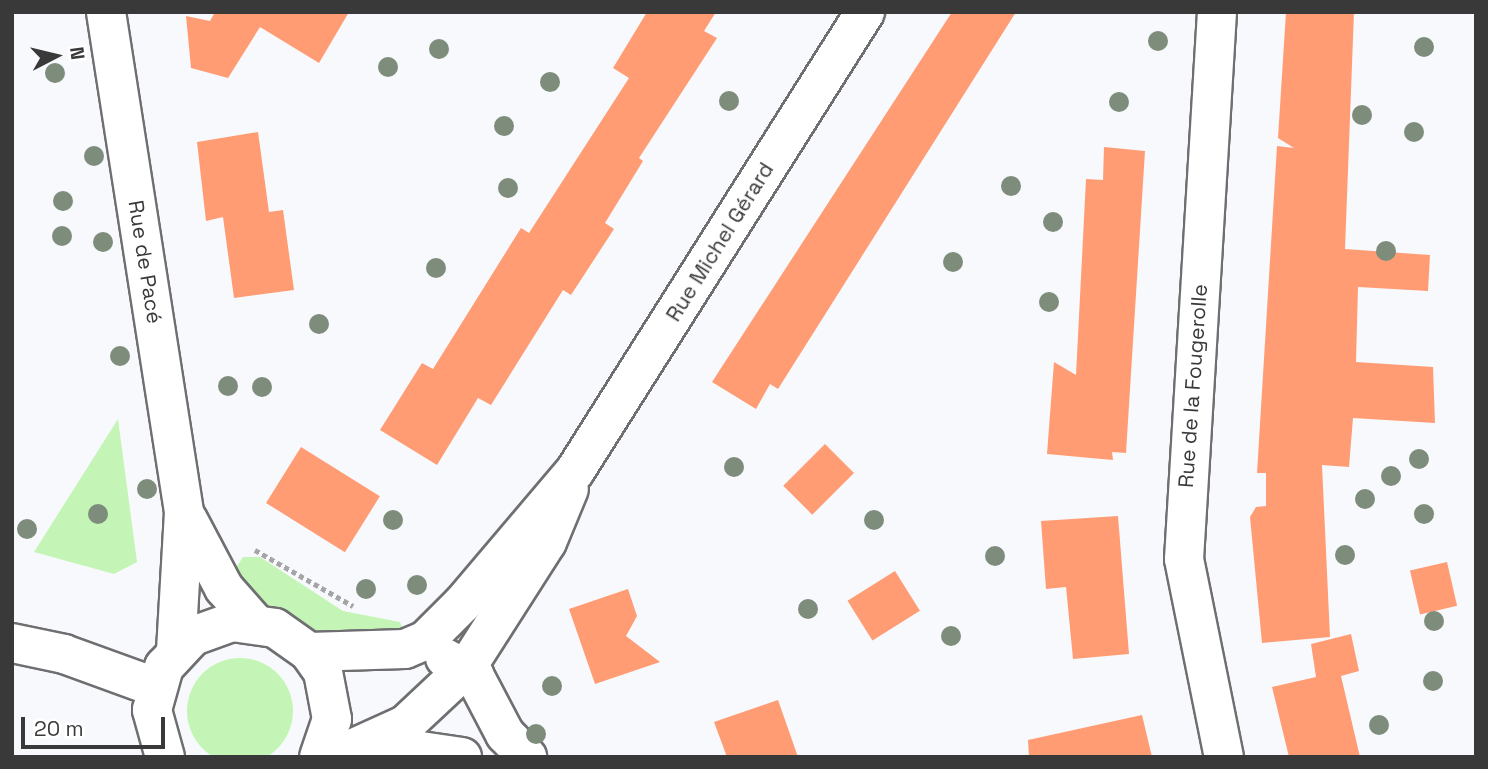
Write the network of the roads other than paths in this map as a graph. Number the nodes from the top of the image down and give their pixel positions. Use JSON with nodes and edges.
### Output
{"nodes":[{"id":1,"x":106,"y":12,"type":"edge"},
{"id":2,"x":865,"y":12,"type":"edge"},
{"id":3,"x":1217,"y":12,"type":"edge"},
{"id":4,"x":575,"y":471,"type":"junction"},
{"id":5,"x":184,"y":512,"type":"junction"},
{"id":6,"x":254,"y":622,"type":"junction"},
{"id":7,"x":12,"y":643,"type":"edge"},
{"id":8,"x":405,"y":649,"type":"junction"},
{"id":9,"x":176,"y":650,"type":"junction"},
{"id":10,"x":309,"y":652,"type":"junction"},
{"id":11,"x":467,"y":667,"type":"junction"},
{"id":12,"x":155,"y":687,"type":"junction"},
{"id":13,"x":373,"y":744,"type":"junction"},
{"id":14,"x":165,"y":757,"type":"edge"},
{"id":15,"x":319,"y":757,"type":"edge"},
{"id":16,"x":334,"y":757,"type":"edge"},
{"id":17,"x":462,"y":757,"type":"edge"},
{"id":18,"x":527,"y":757,"type":"edge"},
{"id":19,"x":1224,"y":757,"type":"edge"}],
"edges":[{"from":1,"to":5,"type":"street","name":"Rue de Pacé"},
{"from":2,"to":4,"type":"street","name":"Rue Michel Gérard"},
{"from":3,"to":19,"type":"street","name":"Rue de la Fougerolle"},
{"from":4,"to":8,"type":"street","name":"Rue Michel Gérard"},
{"from":4,"to":11,"type":"street","name":"Rue Michel Gérard"},
{"from":5,"to":6,"type":"street"},
{"from":5,"to":9,"type":"street"},
{"from":6,"to":9,"type":"street"},
{"from":6,"to":10,"type":"street"},
{"from":7,"to":12,"type":"street"},
{"from":8,"to":10,"type":"street"},
{"from":8,"to":11,"type":"street"},
{"from":9,"to":12,"type":"street"},
{"from":10,"to":15,"type":"street"},
{"from":11,"to":13,"type":"street","name":"Rue Michel Gérard"},
{"from":11,"to":18,"type":"street"},
{"from":12,"to":14,"type":"street"},
{"from":13,"to":16,"type":"street","name":"Rue Michel Gérard"},
{"from":13,"to":17,"type":"street"}]}
